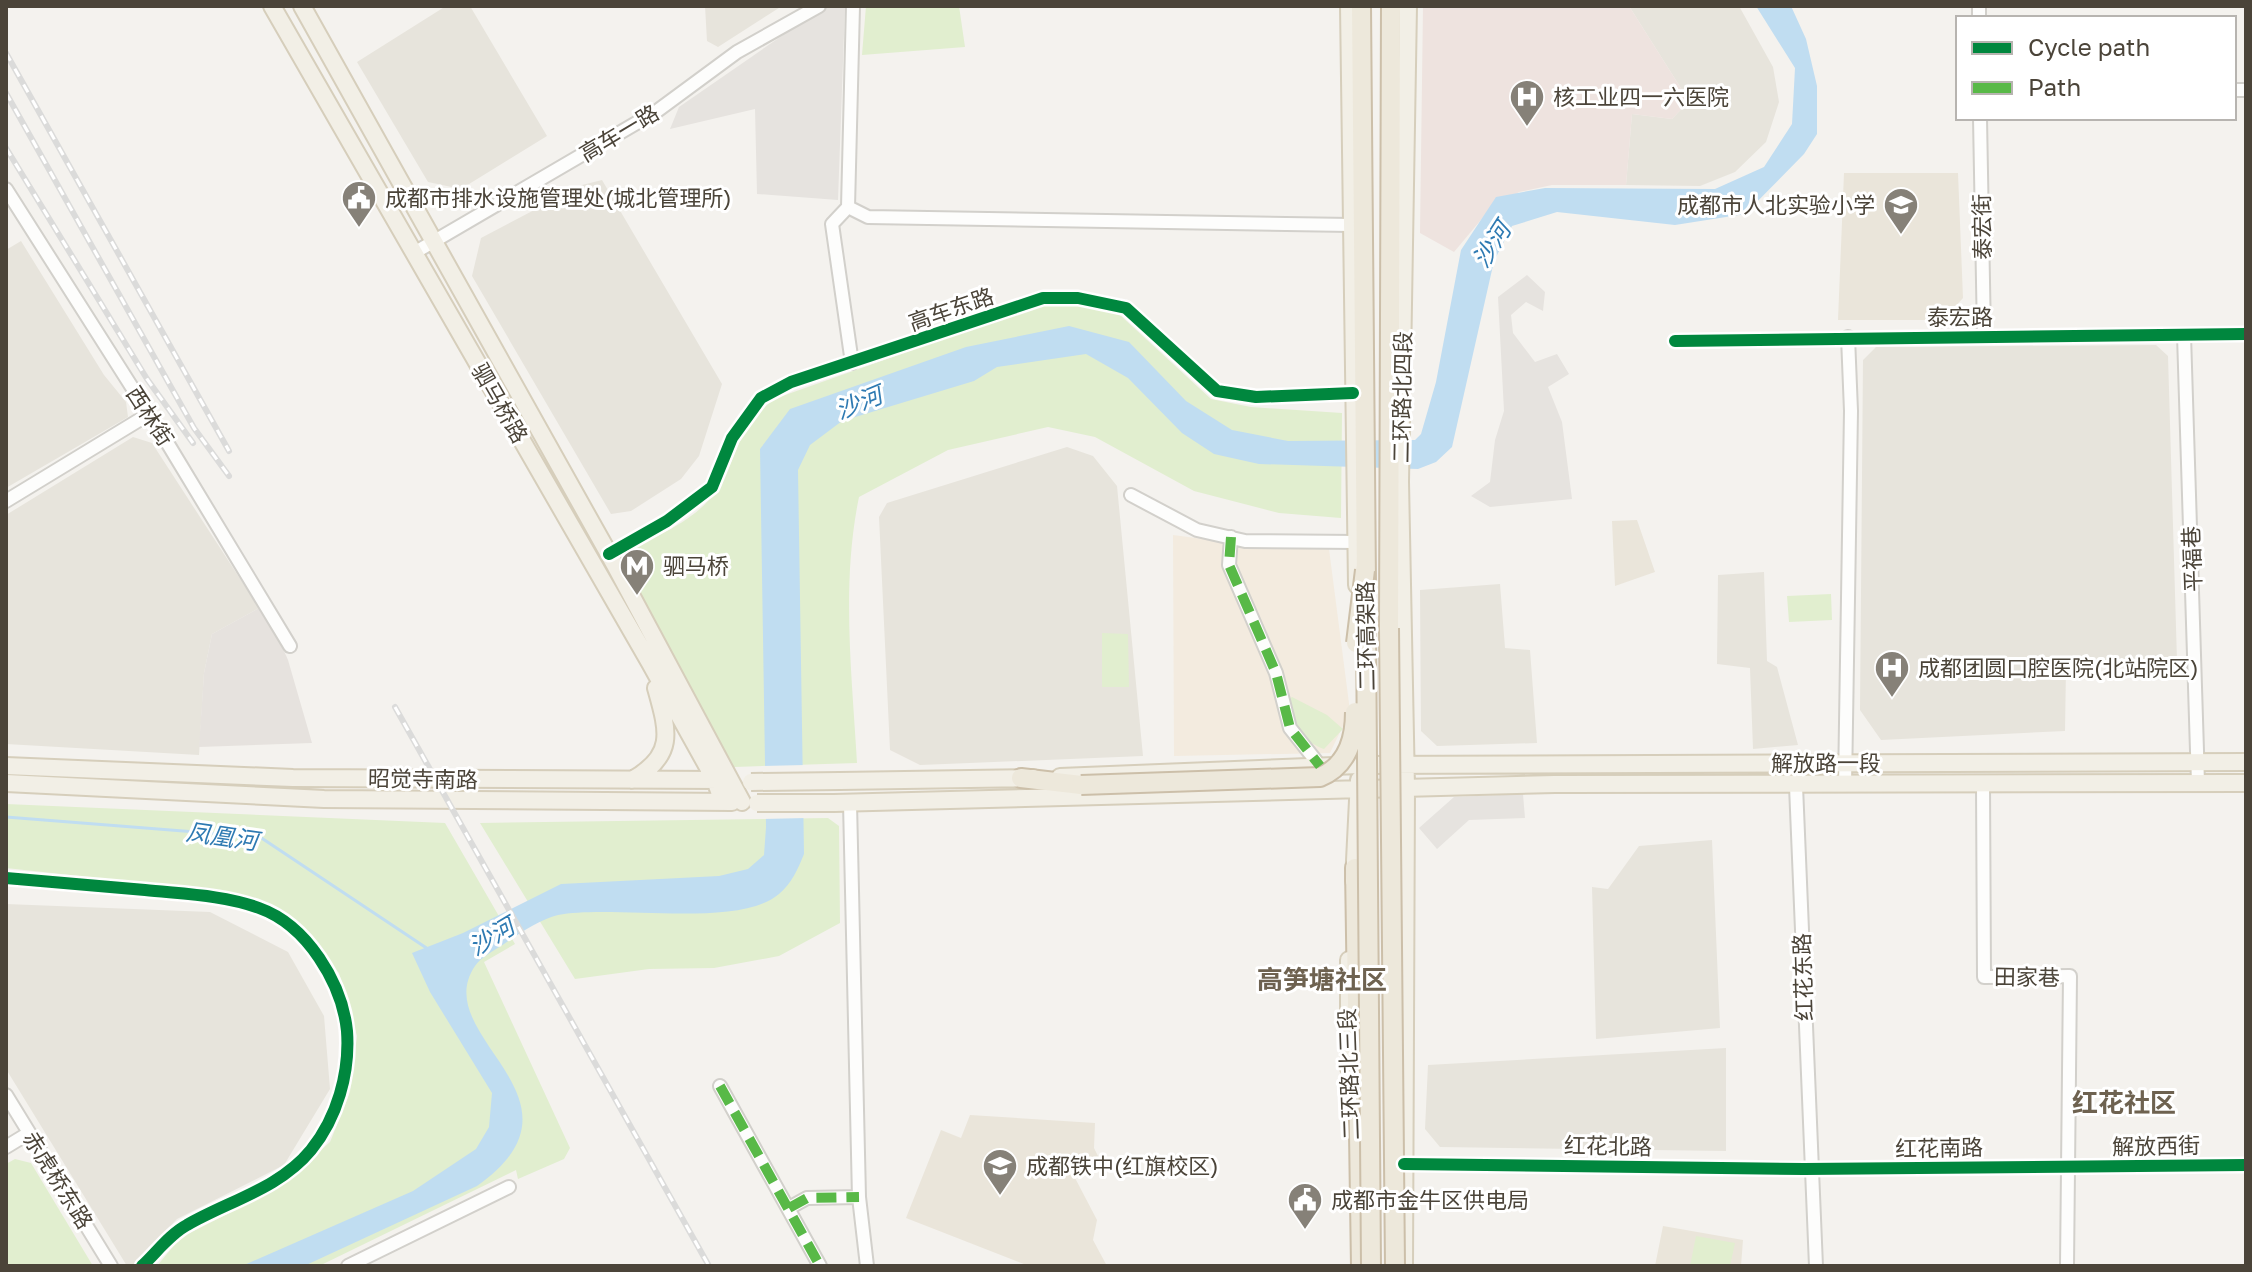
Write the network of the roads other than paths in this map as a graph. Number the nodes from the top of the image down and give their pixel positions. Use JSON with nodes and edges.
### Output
{"nodes":[{"id":1,"x":272,"y":6,"type":"edge"},
{"id":2,"x":302,"y":6,"type":"edge"},
{"id":3,"x":819,"y":6,"type":"edge"},
{"id":4,"x":853,"y":6,"type":"edge"},
{"id":5,"x":1349,"y":6,"type":"edge"},
{"id":6,"x":1361,"y":6,"type":"edge"},
{"id":7,"x":1391,"y":6,"type":"edge"},
{"id":8,"x":1405,"y":6,"type":"edge"},
{"id":9,"x":1391,"y":76,"type":"junction"},
{"id":10,"x":1980,"y":120,"type":"edge"},
{"id":11,"x":6,"y":189,"type":"edge"},
{"id":12,"x":848,"y":207,"type":"junction"},
{"id":13,"x":1351,"y":225,"type":"junction"},
{"id":14,"x":435,"y":241,"type":"junction"},
{"id":15,"x":414,"y":253,"type":"junction"},
{"id":16,"x":2246,"y":334,"type":"edge"},
{"id":17,"x":2184,"y":335,"type":"junction"},
{"id":18,"x":1984,"y":336,"type":"junction"},
{"id":19,"x":1848,"y":337,"type":"junction"},
{"id":20,"x":1675,"y":341,"type":"dead end"},
{"id":21,"x":852,"y":363,"type":"junction"},
{"id":22,"x":1353,"y":393,"type":"junction"},
{"id":23,"x":149,"y":414,"type":"junction"},
{"id":24,"x":1131,"y":495,"type":"dead end"},
{"id":25,"x":6,"y":501,"type":"edge"},
{"id":26,"x":1231,"y":537,"type":"junction"},
{"id":27,"x":1357,"y":542,"type":"junction"},
{"id":28,"x":609,"y":554,"type":"junction"},
{"id":29,"x":1365,"y":570,"type":"junction"},
{"id":30,"x":290,"y":646,"type":"dead end"},
{"id":31,"x":650,"y":663,"type":"junction"},
{"id":32,"x":2198,"y":761,"type":"junction"},
{"id":33,"x":2246,"y":762,"type":"edge"},
{"id":34,"x":1847,"y":763,"type":"junction"},
{"id":35,"x":1359,"y":765,"type":"junction"},
{"id":36,"x":1406,"y":765,"type":"junction"},
{"id":37,"x":6,"y":766,"type":"edge"},
{"id":38,"x":1320,"y":766,"type":"junction"},
{"id":39,"x":1021,"y":778,"type":"junction"},
{"id":40,"x":632,"y":780,"type":"junction"},
{"id":41,"x":715,"y":780,"type":"junction"},
{"id":42,"x":733,"y":781,"type":"junction"},
{"id":43,"x":6,"y":783,"type":"edge"},
{"id":44,"x":2198,"y":783,"type":"junction"},
{"id":45,"x":2246,"y":783,"type":"edge"},
{"id":46,"x":1983,"y":784,"type":"junction"},
{"id":47,"x":1845,"y":785,"type":"junction"},
{"id":48,"x":1796,"y":786,"type":"junction"},
{"id":49,"x":1359,"y":787,"type":"junction"},
{"id":50,"x":1398,"y":788,"type":"junction"},
{"id":51,"x":723,"y":802,"type":"junction"},
{"id":52,"x":750,"y":803,"type":"junction"},
{"id":53,"x":842,"y":803,"type":"junction"},
{"id":54,"x":1355,"y":868,"type":"junction"},
{"id":55,"x":6,"y":878,"type":"edge"},
{"id":56,"x":720,"y":1086,"type":"dead end"},
{"id":57,"x":6,"y":1095,"type":"edge"},
{"id":58,"x":29,"y":1133,"type":"junction"},
{"id":59,"x":6,"y":1147,"type":"edge"},
{"id":60,"x":1404,"y":1164,"type":"junction"},
{"id":61,"x":2246,"y":1165,"type":"edge"},
{"id":62,"x":2067,"y":1166,"type":"junction"},
{"id":63,"x":1811,"y":1169,"type":"junction"},
{"id":64,"x":509,"y":1187,"type":"dead end"},
{"id":65,"x":859,"y":1197,"type":"junction"},
{"id":66,"x":789,"y":1208,"type":"junction"},
{"id":67,"x":111,"y":1266,"type":"edge"},
{"id":68,"x":142,"y":1266,"type":"edge"},
{"id":69,"x":348,"y":1266,"type":"edge"},
{"id":70,"x":820,"y":1266,"type":"edge"},
{"id":71,"x":867,"y":1266,"type":"edge"},
{"id":72,"x":1355,"y":1266,"type":"edge"},
{"id":73,"x":1361,"y":1266,"type":"edge"},
{"id":74,"x":1371,"y":1266,"type":"edge"},
{"id":75,"x":1395,"y":1266,"type":"edge"},
{"id":76,"x":1404,"y":1266,"type":"edge"},
{"id":77,"x":1816,"y":1266,"type":"edge"},
{"id":78,"x":2067,"y":1266,"type":"edge"}],
"edges":[{"from":1,"to":15,"type":"main road","name":"驷马桥路"},
{"from":2,"to":14,"type":"main road","name":"驷马桥路"},
{"from":3,"to":14,"type":"street","name":"高车一路"},
{"from":4,"to":12,"type":"street"},
{"from":5,"to":13,"type":"main road","name":"二环路北四段"},
{"from":6,"to":29,"type":"highway","name":"二环高架路"},
{"from":7,"to":9,"type":"highway","name":"二环高架路"},
{"from":8,"to":9,"type":"highway"},
{"from":8,"to":36,"type":"main road","name":"二环路北四段"},
{"from":9,"to":50,"type":"highway","name":"二环高架路","bridge":true},
{"from":10,"to":18,"type":"street","name":"泰宏街"},
{"from":11,"to":23,"type":"street","name":"西林街"},
{"from":12,"to":13,"type":"street"},
{"from":12,"to":21,"type":"street"},
{"from":13,"to":22,"type":"main road","name":"二环路北四段"},
{"from":14,"to":15,"type":"street","name":"高车一路"},
{"from":14,"to":28,"type":"main road","name":"驷马桥路"},
{"from":15,"to":31,"type":"main road","name":"驷马桥路"},
{"from":16,"to":17,"type":"street","name":"泰宏路"},
{"from":17,"to":18,"type":"street","name":"泰宏路"},
{"from":17,"to":32,"type":"street","name":"平福巷"},
{"from":18,"to":19,"type":"street","name":"泰宏路"},
{"from":19,"to":20,"type":"street","name":"泰宏路"},
{"from":19,"to":34,"type":"street"},
{"from":21,"to":22,"type":"street","name":"高车东路"},
{"from":21,"to":28,"type":"street","name":"高车东路"},
{"from":22,"to":27,"type":"main road","name":"二环路北四段"},
{"from":23,"to":25,"type":"street"},
{"from":23,"to":30,"type":"street","name":"西林街"},
{"from":24,"to":26,"type":"street"},
{"from":26,"to":27,"type":"street"},
{"from":26,"to":38,"type":"street"},
{"from":27,"to":35,"type":"main road","name":"二环路北四段"},
{"from":28,"to":42,"type":"main road","name":"驷马桥路"},
{"from":29,"to":39,"type":"highway","bridge":true},
{"from":29,"to":74,"type":"highway","name":"二环高架路","bridge":true},
{"from":31,"to":40,"type":"main road"},
{"from":31,"to":41,"type":"main road","name":"驷马桥路"},
{"from":32,"to":33,"type":"main road","name":"解放路一段"},
{"from":32,"to":34,"type":"main road","name":"解放路一段"},
{"from":32,"to":44,"type":"street","name":"平福巷"},
{"from":34,"to":36,"type":"main road","name":"解放路一段"},
{"from":34,"to":47,"type":"street"},
{"from":35,"to":36,"type":"main road","name":"解放路一段"},
{"from":35,"to":38,"type":"main road","name":"解放路一段"},
{"from":35,"to":49,"type":"main road","name":"二环路北四段"},
{"from":36,"to":50,"type":"main road","name":"二环路北四段"},
{"from":37,"to":40,"type":"main road","name":"昭觉寺南路"},
{"from":38,"to":39,"type":"main road","name":"解放路一段"},
{"from":39,"to":42,"type":"main road","name":"昭觉寺南路","bridge":true},
{"from":40,"to":41,"type":"main road","name":"昭觉寺南路"},
{"from":41,"to":42,"type":"main road","name":"昭觉寺南路"},
{"from":41,"to":51,"type":"main road","name":"驷马桥路"},
{"from":42,"to":52,"type":"main road","name":"驷马桥路"},
{"from":43,"to":51,"type":"main road","name":"昭觉寺南路"},
{"from":44,"to":45,"type":"main road","name":"解放路一段"},
{"from":44,"to":46,"type":"main road","name":"解放路一段"},
{"from":46,"to":47,"type":"main road","name":"解放路一段"},
{"from":46,"to":62,"type":"street","name":"田家巷"},
{"from":47,"to":48,"type":"main road","name":"解放路一段"},
{"from":48,"to":50,"type":"main road","name":"解放路一段"},
{"from":48,"to":63,"type":"street","name":"红花东路"},
{"from":49,"to":50,"type":"main road","name":"解放路一段"},
{"from":49,"to":53,"type":"main road","name":"解放路一段"},
{"from":49,"to":54,"type":"main road","name":"二环路北三段"},
{"from":50,"to":60,"type":"main road"},
{"from":50,"to":75,"type":"highway","name":"二环高架路","bridge":true},
{"from":51,"to":52,"type":"main road","name":"昭觉寺南路"},
{"from":52,"to":53,"type":"main road","name":"昭觉寺南路","bridge":true},
{"from":53,"to":65,"type":"street"},
{"from":54,"to":72,"type":"main road","name":"二环路北三段"},
{"from":54,"to":73,"type":"highway"},
{"from":55,"to":68,"type":"street"},
{"from":56,"to":66,"type":"street"},
{"from":57,"to":58,"type":"street","name":"赤虎桥东路"},
{"from":58,"to":59,"type":"street"},
{"from":58,"to":67,"type":"street","name":"赤虎桥东路"},
{"from":60,"to":63,"type":"street","name":"红花北路"},
{"from":60,"to":76,"type":"main road"},
{"from":61,"to":62,"type":"street","name":"解放西街"},
{"from":62,"to":63,"type":"street","name":"红花南路"},
{"from":62,"to":78,"type":"street","name":"田家巷"},
{"from":63,"to":77,"type":"street","name":"红花东路"},
{"from":64,"to":69,"type":"street"},
{"from":65,"to":66,"type":"street"},
{"from":65,"to":71,"type":"street"},
{"from":66,"to":70,"type":"street"}]}
